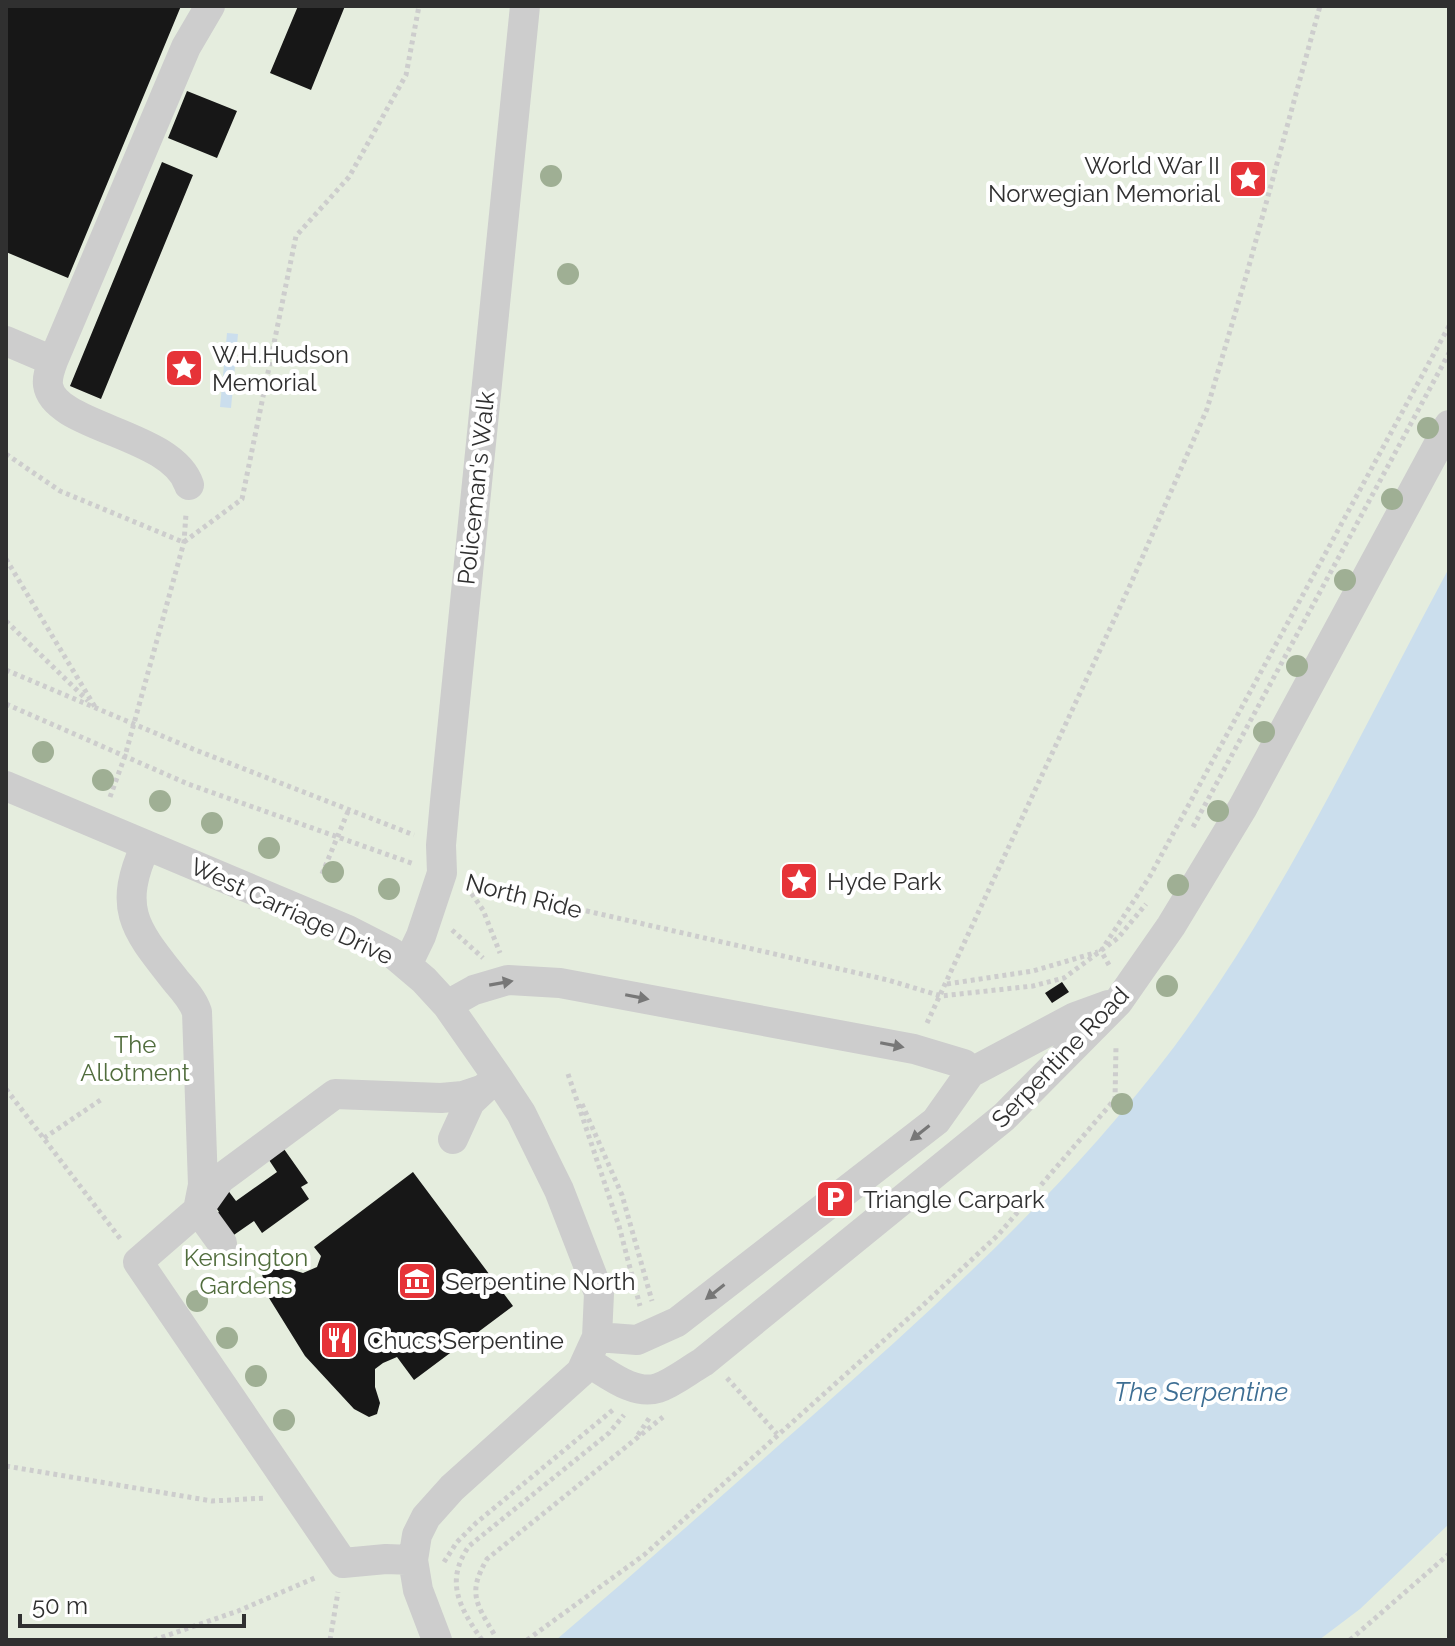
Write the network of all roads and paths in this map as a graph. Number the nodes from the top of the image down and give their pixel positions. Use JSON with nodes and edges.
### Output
{"nodes":[{"id":1,"x":210,"y":6,"type":"edge"},
{"id":2,"x":419,"y":6,"type":"edge"},
{"id":3,"x":525,"y":6,"type":"edge"},
{"id":4,"x":1320,"y":6,"type":"edge"},
{"id":5,"x":1449,"y":326,"type":"edge"},
{"id":6,"x":6,"y":341,"type":"edge"},
{"id":7,"x":1449,"y":353,"type":"edge"},
{"id":8,"x":53,"y":361,"type":"junction"},
{"id":9,"x":1449,"y":425,"type":"edge"},
{"id":10,"x":6,"y":454,"type":"edge"},
{"id":11,"x":189,"y":485,"type":"dead end"},
{"id":12,"x":184,"y":542,"type":"junction"},
{"id":13,"x":6,"y":559,"type":"edge"},
{"id":14,"x":6,"y":621,"type":"edge"},
{"id":15,"x":6,"y":670,"type":"edge"},
{"id":16,"x":6,"y":704,"type":"edge"},
{"id":17,"x":95,"y":708,"type":"junction"},
{"id":18,"x":133,"y":724,"type":"junction"},
{"id":19,"x":125,"y":756,"type":"junction"},
{"id":20,"x":6,"y":786,"type":"edge"},
{"id":21,"x":349,"y":809,"type":"junction"},
{"id":22,"x":97,"y":826,"type":"junction"},
{"id":23,"x":339,"y":837,"type":"junction"},
{"id":24,"x":1186,"y":840,"type":"dead end"},
{"id":25,"x":146,"y":845,"type":"junction"},
{"id":26,"x":449,"y":867,"type":"junction"},
{"id":27,"x":322,"y":874,"type":"dead end"},
{"id":28,"x":1153,"y":893,"type":"dead end"},
{"id":29,"x":430,"y":912,"type":"junction"},
{"id":30,"x":1171,"y":926,"type":"junction"},
{"id":31,"x":1101,"y":951,"type":"junction"},
{"id":32,"x":407,"y":965,"type":"junction"},
{"id":33,"x":508,"y":980,"type":"junction"},
{"id":34,"x":946,"y":984,"type":"junction"},
{"id":35,"x":941,"y":996,"type":"junction"},
{"id":36,"x":1118,"y":1002,"type":"junction"},
{"id":37,"x":447,"y":1005,"type":"junction"},
{"id":38,"x":914,"y":1049,"type":"junction"},
{"id":39,"x":970,"y":1073,"type":"junction"},
{"id":40,"x":491,"y":1083,"type":"junction"},
{"id":41,"x":6,"y":1089,"type":"edge"},
{"id":42,"x":102,"y":1099,"type":"dead end"},
{"id":43,"x":44,"y":1138,"type":"junction"},
{"id":44,"x":453,"y":1139,"type":"dead end"},
{"id":45,"x":604,"y":1178,"type":"dead end"},
{"id":46,"x":198,"y":1210,"type":"junction"},
{"id":47,"x":222,"y":1243,"type":"dead end"},
{"id":48,"x":138,"y":1262,"type":"junction"},
{"id":49,"x":660,"y":1329,"type":"junction"},
{"id":50,"x":591,"y":1349,"type":"junction"},
{"id":51,"x":720,"y":1371,"type":"dead end"},
{"id":52,"x":777,"y":1434,"type":"junction"},
{"id":53,"x":6,"y":1466,"type":"edge"},
{"id":54,"x":295,"y":1493,"type":"junction"},
{"id":55,"x":1449,"y":1554,"type":"edge"},
{"id":56,"x":413,"y":1560,"type":"junction"},
{"id":57,"x":343,"y":1563,"type":"junction"},
{"id":58,"x":154,"y":1640,"type":"edge"},
{"id":59,"x":330,"y":1640,"type":"edge"},
{"id":60,"x":437,"y":1640,"type":"edge"},
{"id":61,"x":527,"y":1640,"type":"edge"},
{"id":62,"x":1350,"y":1640,"type":"edge"}],
"edges":[{"from":1,"to":8,"type":"street"},
{"from":2,"to":12,"type":"path"},
{"from":3,"to":26,"type":"street","name":"Policeman's Walk"},
{"from":4,"to":34,"type":"path"},
{"from":5,"to":31,"type":"path"},
{"from":6,"to":8,"type":"street"},
{"from":7,"to":24,"type":"path"},
{"from":8,"to":11,"type":"street"},
{"from":9,"to":30,"type":"street","name":"Serpentine Road"},
{"from":10,"to":12,"type":"path"},
{"from":12,"to":18,"type":"path"},
{"from":13,"to":17,"type":"path"},
{"from":14,"to":17,"type":"path"},
{"from":15,"to":17,"type":"path"},
{"from":16,"to":19,"type":"path","name":"North Ride"},
{"from":17,"to":18,"type":"path"},
{"from":18,"to":19,"type":"path"},
{"from":18,"to":21,"type":"path"},
{"from":19,"to":22,"type":"path"},
{"from":19,"to":23,"type":"path","name":"North Ride"},
{"from":20,"to":22,"type":"street","name":"West Carriage Drive"},
{"from":21,"to":23,"type":"path"},
{"from":21,"to":26,"type":"path"},
{"from":22,"to":25,"type":"street","name":"West Carriage Drive"},
{"from":23,"to":26,"type":"path","name":"North Ride"},
{"from":23,"to":27,"type":"path"},
{"from":25,"to":32,"type":"street","name":"West Carriage Drive"},
{"from":25,"to":46,"type":"street"},
{"from":26,"to":29,"type":"street","name":"Policeman's Walk"},
{"from":26,"to":33,"type":"path"},
{"from":26,"to":35,"type":"path","name":"North Ride"},
{"from":28,"to":31,"type":"path"},
{"from":29,"to":32,"type":"street","name":"Policeman's Walk"},
{"from":29,"to":33,"type":"path"},
{"from":30,"to":31,"type":"path"},
{"from":30,"to":36,"type":"street","name":"Serpentine Road"},
{"from":31,"to":34,"type":"path"},
{"from":31,"to":35,"type":"path","name":"North Ride"},
{"from":31,"to":36,"type":"path"},
{"from":32,"to":37,"type":"street","name":"West Carriage Drive"},
{"from":37,"to":33,"type":"street","one_way":true},
{"from":33,"to":38,"type":"street","one_way":true},
{"from":34,"to":35,"type":"path"},
{"from":35,"to":38,"type":"path"},
{"from":36,"to":39,"type":"street"},
{"from":36,"to":50,"type":"street","name":"Serpentine Road"},
{"from":36,"to":52,"type":"path"},
{"from":37,"to":40,"type":"street","name":"West Carriage Drive"},
{"from":38,"to":39,"type":"street"},
{"from":39,"to":49,"type":"street","one_way":true},
{"from":40,"to":44,"type":"street"},
{"from":40,"to":46,"type":"street"},
{"from":40,"to":50,"type":"street","name":"West Carriage Drive"},
{"from":41,"to":43,"type":"path"},
{"from":42,"to":43,"type":"path"},
{"from":43,"to":48,"type":"path"},
{"from":45,"to":49,"type":"path"},
{"from":46,"to":47,"type":"street"},
{"from":46,"to":48,"type":"street"},
{"from":48,"to":54,"type":"street"},
{"from":49,"to":50,"type":"street"},
{"from":50,"to":56,"type":"street"},
{"from":51,"to":52,"type":"path"},
{"from":52,"to":61,"type":"path"},
{"from":53,"to":54,"type":"path"},
{"from":54,"to":57,"type":"street"},
{"from":55,"to":62,"type":"path"},
{"from":56,"to":57,"type":"street"},
{"from":56,"to":60,"type":"street"},
{"from":57,"to":58,"type":"path"},
{"from":57,"to":59,"type":"path"}]}
